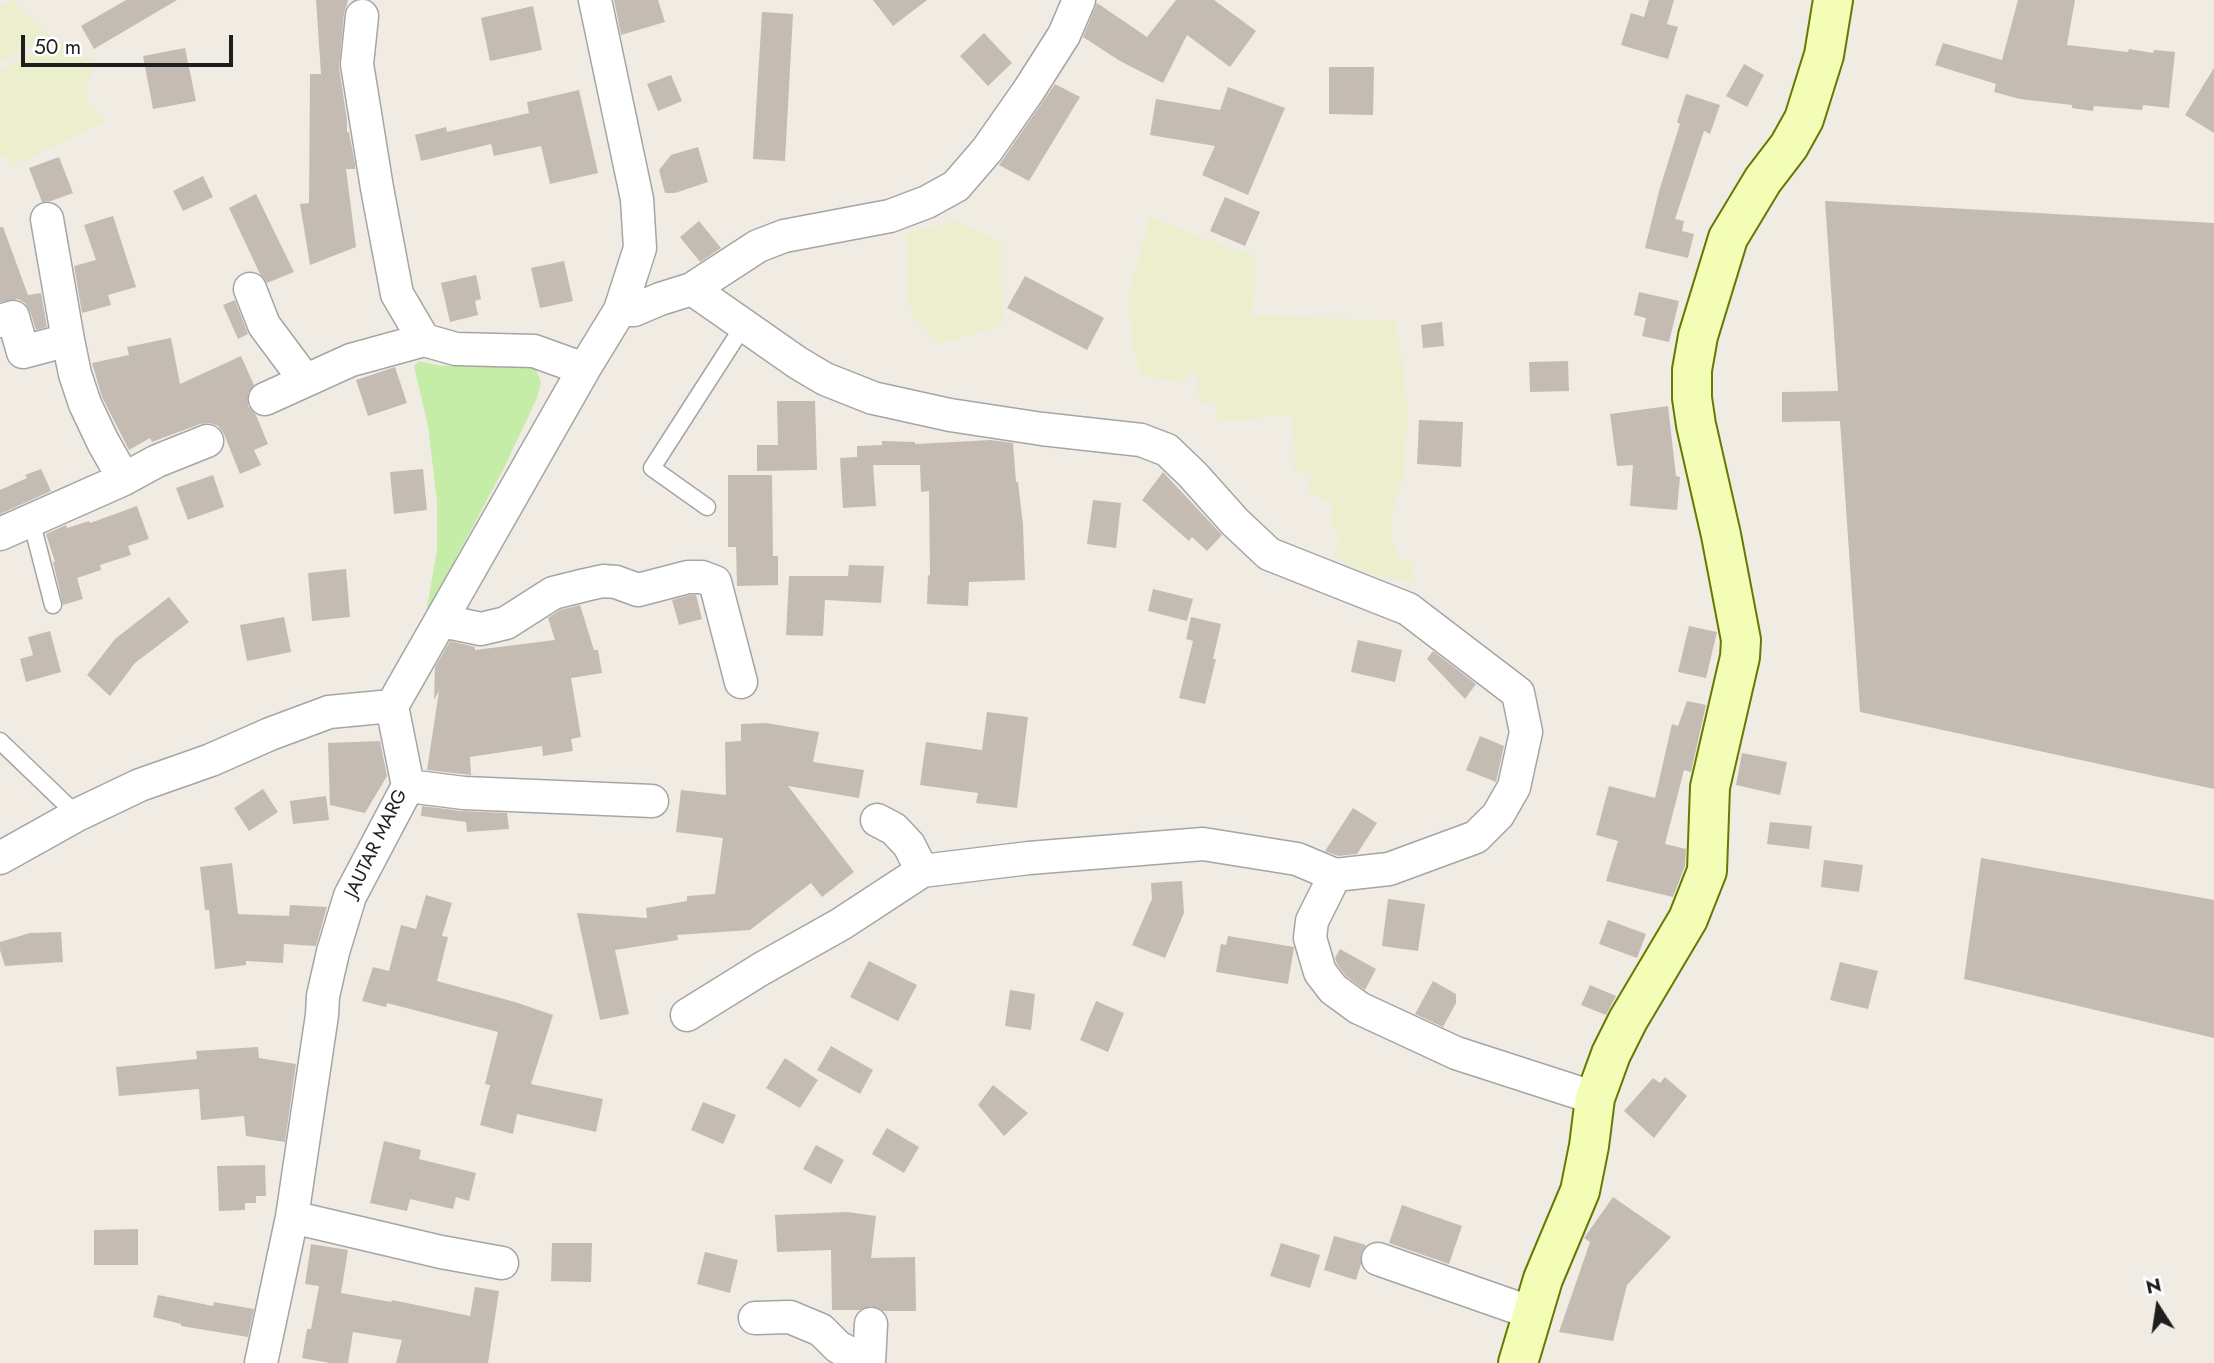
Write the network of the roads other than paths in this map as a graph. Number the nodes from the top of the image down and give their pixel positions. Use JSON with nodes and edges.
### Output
{"nodes":[{"id":1,"x":595,"y":0,"type":"edge"},
{"id":2,"x":1079,"y":0,"type":"edge"},
{"id":3,"x":1833,"y":0,"type":"edge"},
{"id":4,"x":362,"y":16,"type":"dead end"},
{"id":5,"x":47,"y":219,"type":"dead end"},
{"id":6,"x":250,"y":289,"type":"dead end"},
{"id":7,"x":692,"y":289,"type":"junction"},
{"id":8,"x":620,"y":310,"type":"junction"},
{"id":9,"x":0,"y":321,"type":"edge"},
{"id":10,"x":744,"y":325,"type":"junction"},
{"id":11,"x":68,"y":340,"type":"junction"},
{"id":12,"x":424,"y":340,"type":"junction"},
{"id":13,"x":584,"y":369,"type":"junction"},
{"id":14,"x":305,"y":380,"type":"junction"},
{"id":15,"x":265,"y":399,"type":"dead end"},
{"id":16,"x":207,"y":441,"type":"dead end"},
{"id":17,"x":124,"y":479,"type":"junction"},
{"id":18,"x":707,"y":507,"type":"dead end"},
{"id":19,"x":31,"y":520,"type":"junction"},
{"id":20,"x":0,"y":534,"type":"edge"},
{"id":21,"x":53,"y":605,"type":"dead end"},
{"id":22,"x":442,"y":621,"type":"junction"},
{"id":23,"x":741,"y":682,"type":"dead end"},
{"id":24,"x":392,"y":706,"type":"junction"},
{"id":25,"x":0,"y":741,"type":"edge"},
{"id":26,"x":408,"y":786,"type":"junction"},
{"id":27,"x":652,"y":801,"type":"dead end"},
{"id":28,"x":77,"y":815,"type":"junction"},
{"id":29,"x":877,"y":820,"type":"dead end"},
{"id":30,"x":0,"y":858,"type":"edge"},
{"id":31,"x":922,"y":871,"type":"junction"},
{"id":32,"x":1335,"y":875,"type":"junction"},
{"id":33,"x":687,"y":1016,"type":"dead end"},
{"id":34,"x":1595,"y":1098,"type":"junction"},
{"id":35,"x":292,"y":1217,"type":"junction"},
{"id":36,"x":1378,"y":1259,"type":"dead end"},
{"id":37,"x":502,"y":1263,"type":"dead end"},
{"id":38,"x":1532,"y":1313,"type":"junction"},
{"id":39,"x":755,"y":1318,"type":"dead end"},
{"id":40,"x":871,"y":1324,"type":"dead end"},
{"id":41,"x":261,"y":1363,"type":"edge"},
{"id":42,"x":869,"y":1363,"type":"edge"},
{"id":43,"x":1518,"y":1363,"type":"edge"}],
"edges":[{"from":1,"to":8,"type":"street"},
{"from":2,"to":7,"type":"street"},
{"from":3,"to":34,"type":"street"},
{"from":4,"to":12,"type":"street"},
{"from":5,"to":11,"type":"street"},
{"from":6,"to":14,"type":"street"},
{"from":7,"to":8,"type":"street"},
{"from":7,"to":10,"type":"street"},
{"from":8,"to":13,"type":"street"},
{"from":9,"to":11,"type":"street"},
{"from":10,"to":18,"type":"lane"},
{"from":10,"to":32,"type":"street"},
{"from":11,"to":17,"type":"street"},
{"from":12,"to":13,"type":"street"},
{"from":12,"to":14,"type":"street"},
{"from":13,"to":22,"type":"street"},
{"from":14,"to":15,"type":"street"},
{"from":16,"to":17,"type":"street"},
{"from":17,"to":19,"type":"street"},
{"from":19,"to":20,"type":"street"},
{"from":19,"to":21,"type":"lane"},
{"from":22,"to":23,"type":"street"},
{"from":22,"to":24,"type":"street"},
{"from":24,"to":26,"type":"street","name":"JAUTAR MARG"},
{"from":24,"to":28,"type":"street"},
{"from":25,"to":28,"type":"lane"},
{"from":26,"to":27,"type":"street"},
{"from":26,"to":35,"type":"street","name":"JAUTAR MARG"},
{"from":28,"to":30,"type":"street"},
{"from":29,"to":31,"type":"street"},
{"from":31,"to":32,"type":"street"},
{"from":31,"to":33,"type":"street"},
{"from":32,"to":34,"type":"street"},
{"from":34,"to":38,"type":"street"},
{"from":35,"to":37,"type":"street"},
{"from":35,"to":41,"type":"street","name":"JAUTAR MARG"},
{"from":36,"to":38,"type":"street"},
{"from":38,"to":43,"type":"street"},
{"from":39,"to":42,"type":"street"},
{"from":40,"to":42,"type":"street"}]}
